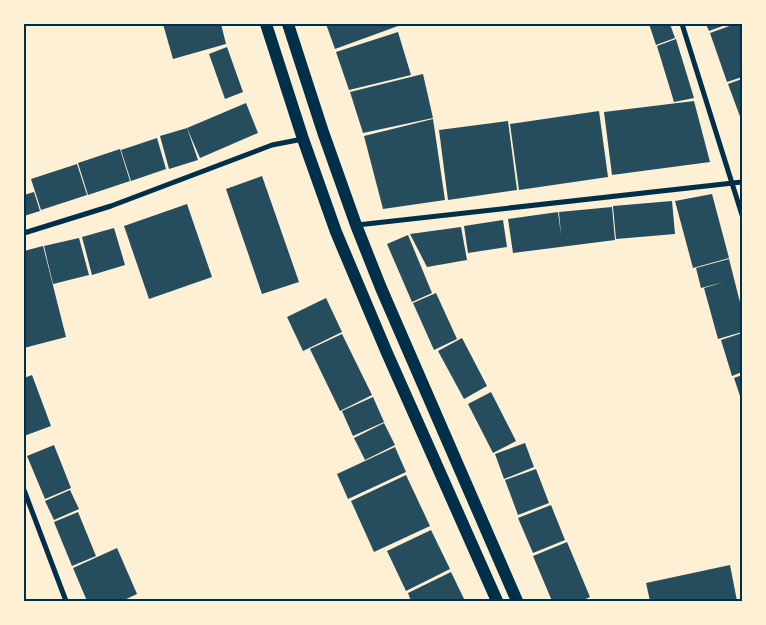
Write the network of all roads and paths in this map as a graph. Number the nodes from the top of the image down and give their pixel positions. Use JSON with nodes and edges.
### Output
{"nodes":[{"id":1,"x":266,"y":24,"type":"edge"},
{"id":2,"x":288,"y":24,"type":"edge"},
{"id":3,"x":682,"y":24,"type":"edge"},
{"id":4,"x":303,"y":139,"type":"junction"},
{"id":5,"x":742,"y":182,"type":"edge"},
{"id":6,"x":733,"y":183,"type":"junction"},
{"id":7,"x":742,"y":215,"type":"edge"},
{"id":8,"x":356,"y":225,"type":"junction"},
{"id":9,"x":24,"y":233,"type":"edge"},
{"id":10,"x":24,"y":490,"type":"edge"},
{"id":11,"x":66,"y":601,"type":"edge"},
{"id":12,"x":497,"y":601,"type":"edge"},
{"id":13,"x":517,"y":601,"type":"edge"}],
"edges":[{"from":1,"to":4,"type":"main road"},
{"from":2,"to":8,"type":"main road"},
{"from":3,"to":6,"type":"street"},
{"from":4,"to":9,"type":"street"},
{"from":4,"to":12,"type":"main road"},
{"from":5,"to":6,"type":"street"},
{"from":6,"to":7,"type":"street"},
{"from":6,"to":8,"type":"street"},
{"from":8,"to":13,"type":"main road"},
{"from":10,"to":11,"type":"street"}]}
